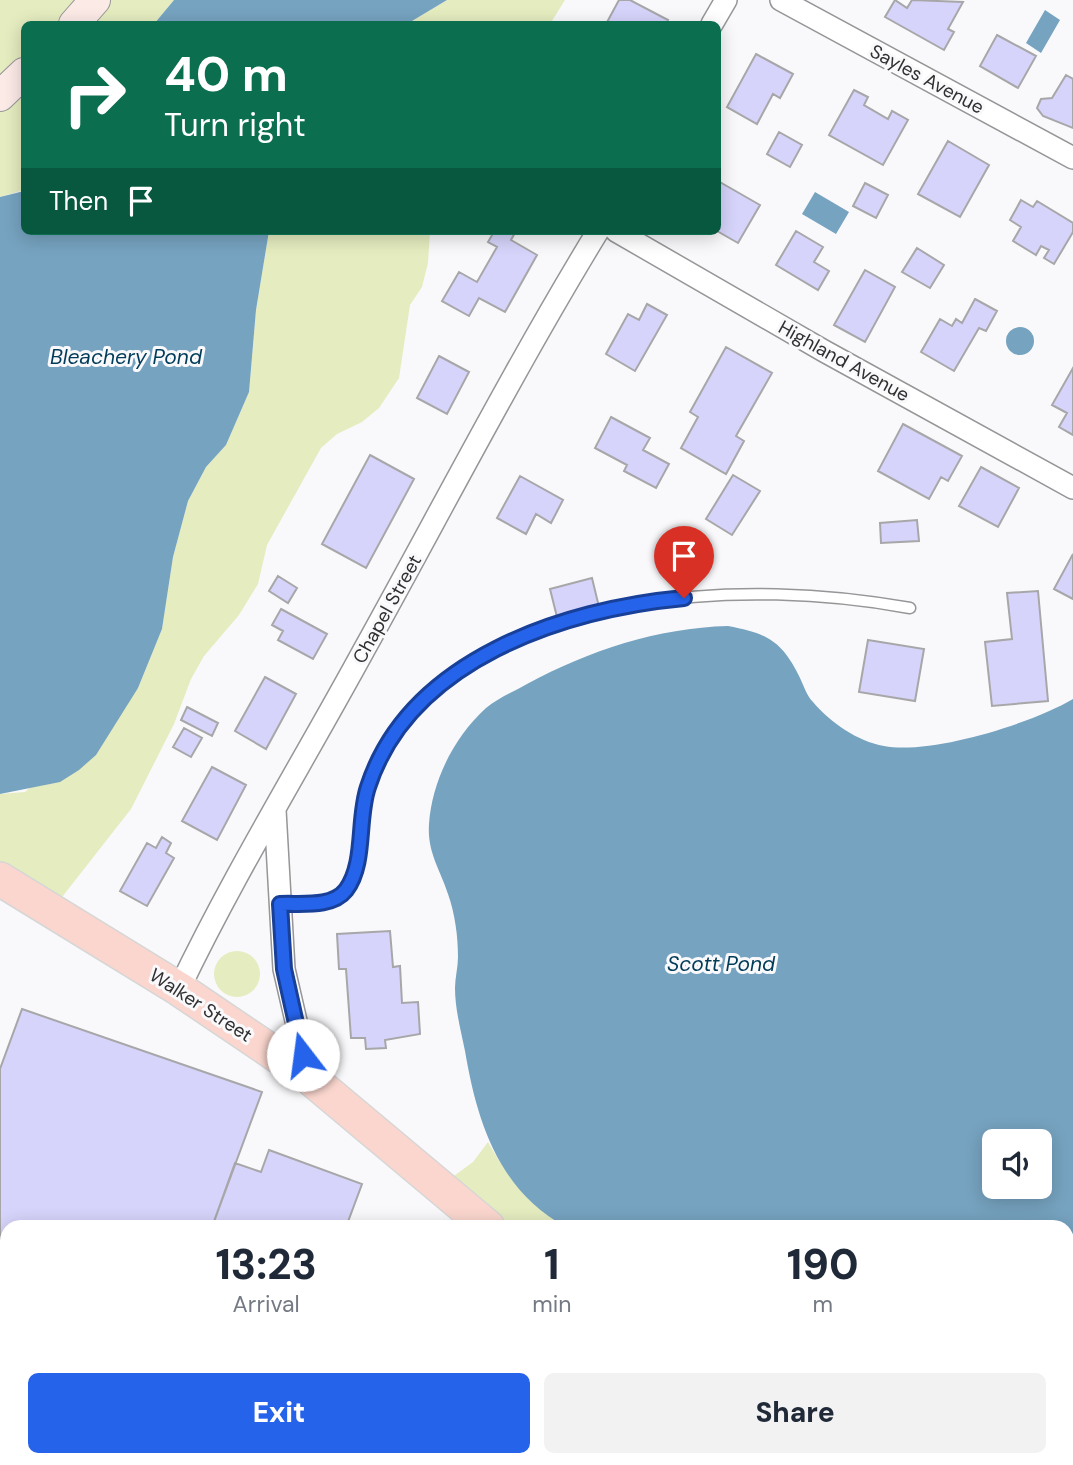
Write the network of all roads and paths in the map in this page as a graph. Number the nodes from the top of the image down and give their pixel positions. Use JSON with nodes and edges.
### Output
{"nodes":[{"id":1,"x":95,"y":0,"type":"edge"},
{"id":2,"x":726,"y":0,"type":"edge"},
{"id":3,"x":781,"y":0,"type":"edge"},
{"id":4,"x":77,"y":21,"type":"edge"},
{"id":5,"x":714,"y":21,"type":"edge"},
{"id":6,"x":21,"y":76,"type":"edge"},
{"id":7,"x":0,"y":96,"type":"edge"},
{"id":8,"x":1073,"y":158,"type":"edge"},
{"id":9,"x":596,"y":235,"type":"edge"},
{"id":10,"x":623,"y":235,"type":"edge"},
{"id":11,"x":1073,"y":488,"type":"edge"},
{"id":12,"x":909,"y":608,"type":"dead end"},
{"id":13,"x":275,"y":810,"type":"junction"},
{"id":14,"x":0,"y":879,"type":"edge"},
{"id":15,"x":280,"y":904,"type":"junction"},
{"id":16,"x":179,"y":989,"type":"junction"},
{"id":17,"x":309,"y":1077,"type":"junction"},
{"id":18,"x":480,"y":1220,"type":"edge"}],
"edges":[{"from":1,"to":4,"type":"main road"},
{"from":2,"to":5,"type":"street"},
{"from":3,"to":8,"type":"street","name":"Sayles Avenue"},
{"from":6,"to":7,"type":"main road"},
{"from":9,"to":13,"type":"street","name":"Chapel Street"},
{"from":10,"to":11,"type":"street","name":"Highland Avenue"},
{"from":12,"to":15,"type":"lane"},
{"from":13,"to":15,"type":"street"},
{"from":13,"to":16,"type":"street","name":"Chapel Street"},
{"from":14,"to":16,"type":"main road","name":"Walker Street"},
{"from":15,"to":17,"type":"street"},
{"from":16,"to":17,"type":"main road","name":"Walker Street"},
{"from":17,"to":18,"type":"main road","name":"Walker Street"}]}
